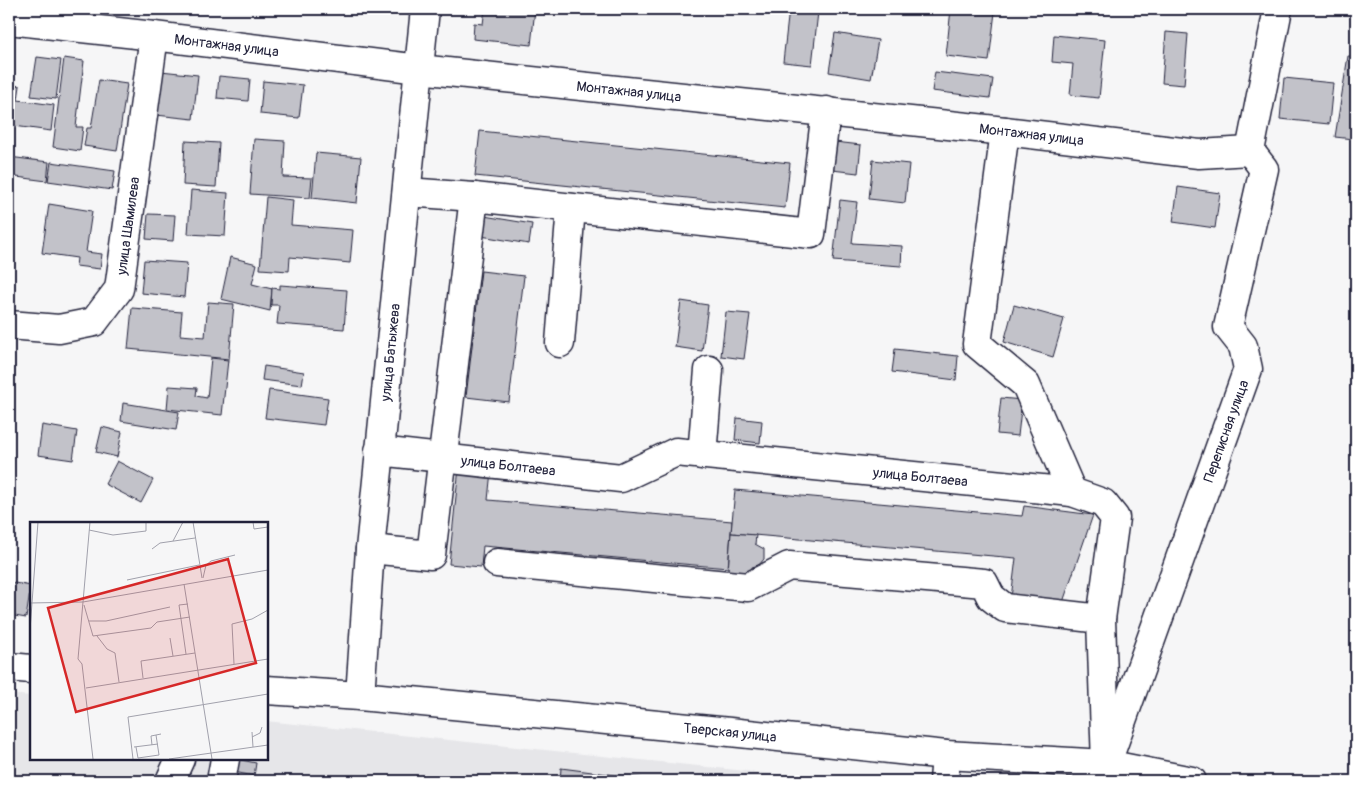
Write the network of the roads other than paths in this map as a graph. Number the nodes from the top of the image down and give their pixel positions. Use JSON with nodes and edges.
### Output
{"nodes":[{"id":1,"x":425,"y":9,"type":"edge"},
{"id":2,"x":1278,"y":9,"type":"edge"},
{"id":3,"x":9,"y":20,"type":"edge"},
{"id":4,"x":154,"y":36,"type":"junction"},
{"id":5,"x":419,"y":69,"type":"junction"},
{"id":6,"x":826,"y":111,"type":"junction"},
{"id":7,"x":1005,"y":131,"type":"junction"},
{"id":8,"x":1250,"y":151,"type":"junction"},
{"id":9,"x":407,"y":192,"type":"junction"},
{"id":10,"x":474,"y":197,"type":"junction"},
{"id":11,"x":571,"y":208,"type":"junction"},
{"id":12,"x":9,"y":325,"type":"edge"},
{"id":13,"x":560,"y":343,"type":"dead end"},
{"id":14,"x":709,"y":370,"type":"dead end"},
{"id":15,"x":380,"y":451,"type":"junction"},
{"id":16,"x":702,"y":455,"type":"junction"},
{"id":17,"x":443,"y":458,"type":"junction"},
{"id":18,"x":1072,"y":492,"type":"junction"},
{"id":19,"x":370,"y":549,"type":"junction"},
{"id":20,"x":496,"y":563,"type":"dead end"},
{"id":21,"x":1101,"y":619,"type":"junction"},
{"id":22,"x":9,"y":667,"type":"edge"},
{"id":23,"x":30,"y":669,"type":"edge"},
{"id":24,"x":268,"y":690,"type":"edge"},
{"id":25,"x":360,"y":696,"type":"junction"},
{"id":26,"x":180,"y":760,"type":"edge"},
{"id":27,"x":224,"y":760,"type":"edge"},
{"id":28,"x":945,"y":768,"type":"edge"},
{"id":29,"x":1103,"y":773,"type":"edge"},
{"id":30,"x":170,"y":781,"type":"edge"},
{"id":31,"x":221,"y":781,"type":"edge"},
{"id":32,"x":1192,"y":781,"type":"edge"}],
"edges":[{"from":1,"to":5,"type":"street","name":"улица Батыжева"},
{"from":2,"to":8,"type":"street"},
{"from":3,"to":4,"type":"street","name":"Монтажная улица"},
{"from":4,"to":5,"type":"street","name":"Монтажная улица"},
{"from":4,"to":12,"type":"street","name":"улица Шамилева"},
{"from":5,"to":6,"type":"street","name":"Монтажная улица"},
{"from":5,"to":9,"type":"street","name":"улица Батыжева"},
{"from":6,"to":7,"type":"street","name":"Монтажная улица"},
{"from":6,"to":11,"type":"street"},
{"from":7,"to":8,"type":"street","name":"Монтажная улица"},
{"from":7,"to":18,"type":"street"},
{"from":8,"to":29,"type":"street","name":"Переписная улица"},
{"from":9,"to":10,"type":"street"},
{"from":9,"to":15,"type":"street","name":"улица Батыжева"},
{"from":10,"to":11,"type":"street"},
{"from":10,"to":17,"type":"street"},
{"from":11,"to":13,"type":"street"},
{"from":14,"to":16,"type":"street"},
{"from":15,"to":17,"type":"street","name":"улица Болтаева"},
{"from":15,"to":19,"type":"street","name":"улица Батыжева"},
{"from":16,"to":17,"type":"street","name":"улица Болтаева"},
{"from":16,"to":18,"type":"street","name":"улица Болтаева"},
{"from":17,"to":19,"type":"street"},
{"from":18,"to":21,"type":"street","name":"улица Болтаева"},
{"from":19,"to":25,"type":"street","name":"улица Батыжева"},
{"from":20,"to":21,"type":"street"},
{"from":21,"to":29,"type":"street","name":"улица Болтаева"},
{"from":22,"to":23,"type":"street"},
{"from":24,"to":25,"type":"street","name":"Тверская улица"},
{"from":25,"to":28,"type":"street","name":"Тверская улица"},
{"from":26,"to":30,"type":"street"},
{"from":27,"to":31,"type":"street"},
{"from":28,"to":29,"type":"street","name":"Тверская улица"},
{"from":29,"to":32,"type":"street","name":"Тверская улица"}]}
